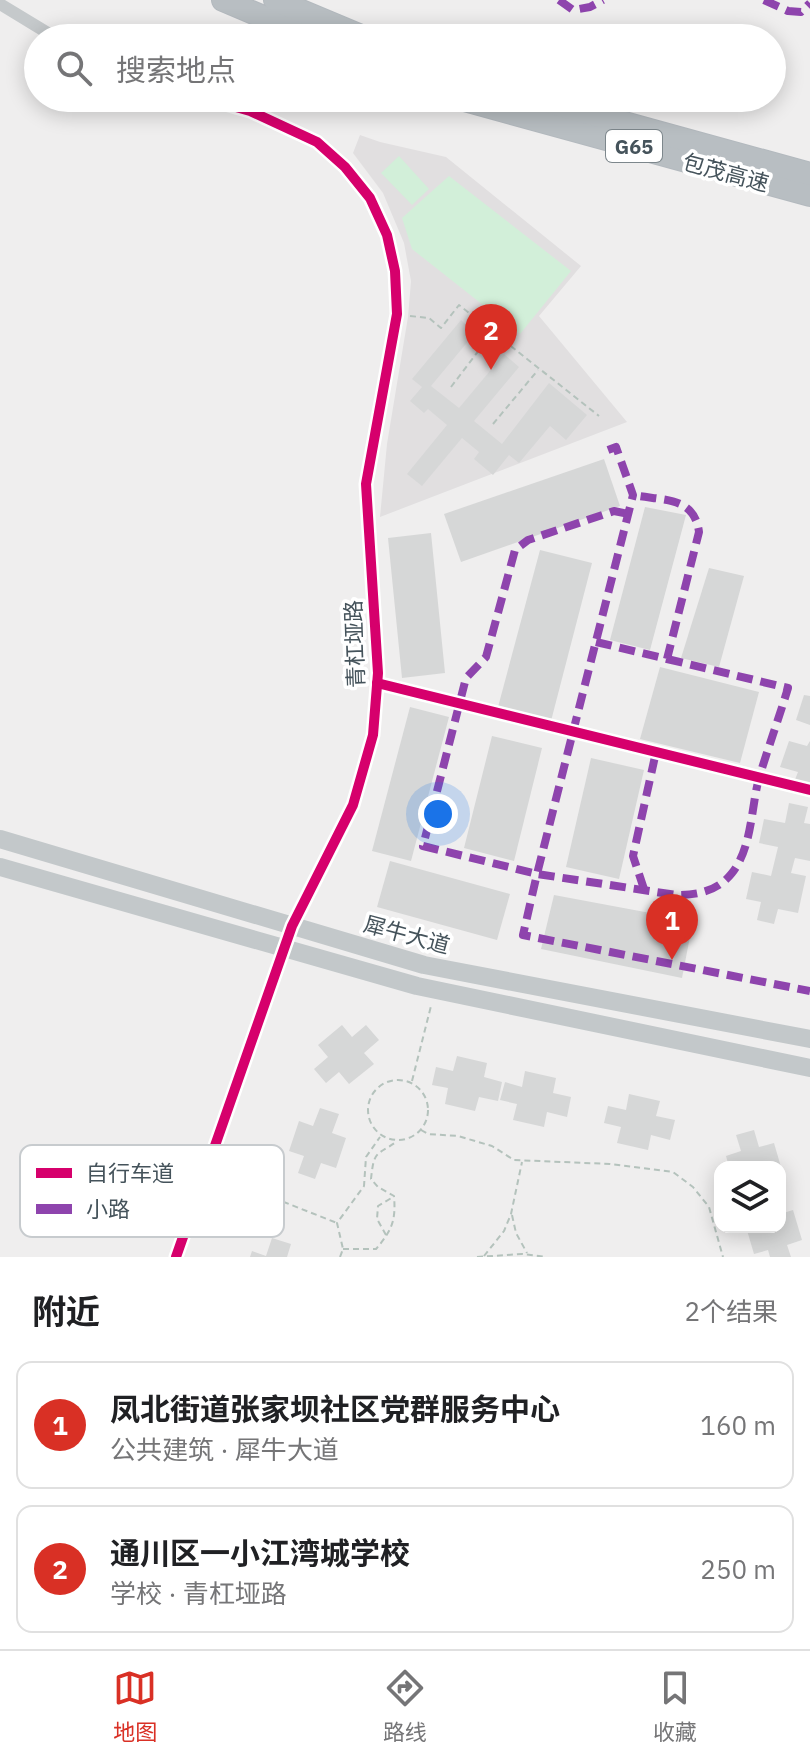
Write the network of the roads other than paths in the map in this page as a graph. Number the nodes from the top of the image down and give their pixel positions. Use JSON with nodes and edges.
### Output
{"nodes":[{"id":1,"x":223,"y":0,"type":"edge"},
{"id":2,"x":275,"y":0,"type":"edge"},
{"id":3,"x":0,"y":4,"type":"edge"},
{"id":4,"x":33,"y":24,"type":"edge"},
{"id":5,"x":280,"y":24,"type":"edge"},
{"id":6,"x":332,"y":24,"type":"edge"},
{"id":7,"x":252,"y":112,"type":"edge"},
{"id":8,"x":508,"y":112,"type":"edge"},
{"id":9,"x":585,"y":112,"type":"edge"},
{"id":10,"x":810,"y":174,"type":"edge"},
{"id":11,"x":810,"y":195,"type":"edge"},
{"id":12,"x":377,"y":683,"type":"junction"},
{"id":13,"x":810,"y":790,"type":"edge"},
{"id":14,"x":0,"y":839,"type":"edge"},
{"id":15,"x":0,"y":867,"type":"edge"},
{"id":16,"x":292,"y":926,"type":"junction"},
{"id":17,"x":284,"y":950,"type":"junction"},
{"id":18,"x":810,"y":1039,"type":"edge"},
{"id":19,"x":810,"y":1068,"type":"edge"},
{"id":20,"x":215,"y":1145,"type":"edge"},
{"id":21,"x":183,"y":1237,"type":"edge"},
{"id":22,"x":176,"y":1257,"type":"edge"}],
"edges":[{"from":1,"to":5,"type":"highway"},
{"from":2,"to":6,"type":"highway"},
{"from":3,"to":4,"type":"street"},
{"from":7,"to":12,"type":"street","name":"青杠垭路"},
{"from":8,"to":11,"type":"highway","name":"包茂高速","number":"G65"},
{"from":9,"to":10,"type":"highway","name":"包茂高速","number":"G65"},
{"from":12,"to":13,"type":"street"},
{"from":12,"to":16,"type":"street","name":"青杠垭路"},
{"from":14,"to":16,"type":"main road","name":"犀牛大道"},
{"from":15,"to":17,"type":"main road","name":"犀牛大道"},
{"from":16,"to":17,"type":"street","name":"青杠垭路"},
{"from":16,"to":18,"type":"main road","name":"犀牛大道"},
{"from":17,"to":19,"type":"main road","name":"犀牛大道"},
{"from":17,"to":20,"type":"street","name":"青杠垭路"},
{"from":21,"to":22,"type":"street","name":"青杠垭路"}]}
